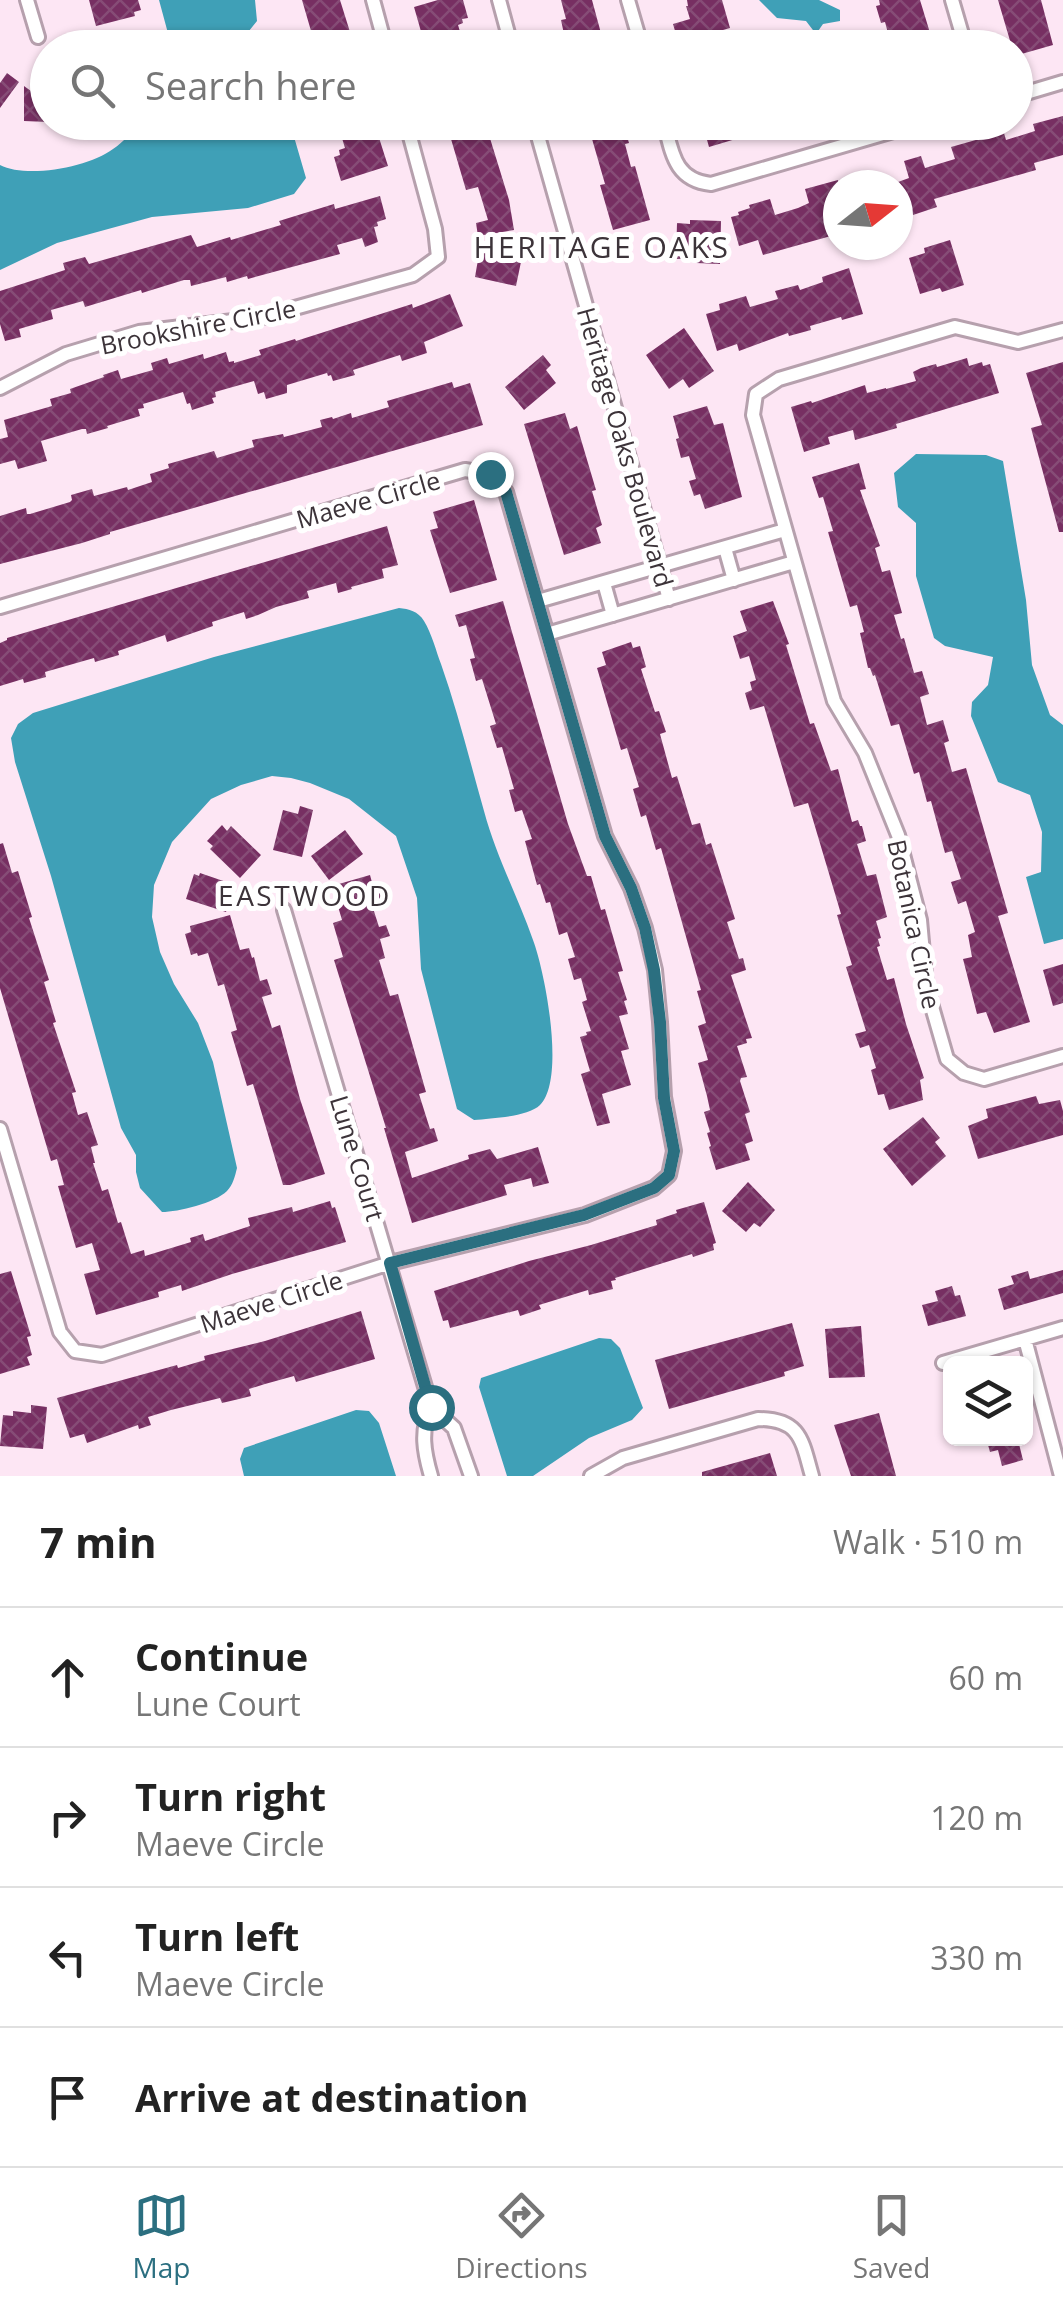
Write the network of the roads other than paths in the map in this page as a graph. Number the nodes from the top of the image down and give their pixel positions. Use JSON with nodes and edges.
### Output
{"nodes":[{"id":1,"x":27,"y":0,"type":"edge"},
{"id":2,"x":373,"y":0,"type":"edge"},
{"id":3,"x":499,"y":0,"type":"edge"},
{"id":4,"x":628,"y":0,"type":"edge"},
{"id":5,"x":952,"y":0,"type":"edge"},
{"id":6,"x":36,"y":30,"type":"edge"},
{"id":7,"x":381,"y":30,"type":"edge"},
{"id":8,"x":507,"y":30,"type":"edge"},
{"id":9,"x":637,"y":30,"type":"edge"},
{"id":10,"x":961,"y":30,"type":"edge"},
{"id":11,"x":1063,"y":82,"type":"edge"},
{"id":12,"x":1033,"y":91,"type":"edge"},
{"id":13,"x":411,"y":140,"type":"edge"},
{"id":14,"x":539,"y":140,"type":"edge"},
{"id":15,"x":669,"y":140,"type":"edge"},
{"id":16,"x":862,"y":140,"type":"edge"},
{"id":17,"x":1063,"y":330,"type":"edge"},
{"id":18,"x":0,"y":388,"type":"edge"},
{"id":19,"x":785,"y":530,"type":"junction"},
{"id":20,"x":726,"y":548,"type":"junction"},
{"id":21,"x":794,"y":562,"type":"junction"},
{"id":22,"x":660,"y":568,"type":"junction"},
{"id":23,"x":734,"y":580,"type":"junction"},
{"id":24,"x":604,"y":583,"type":"junction"},
{"id":25,"x":669,"y":599,"type":"junction"},
{"id":26,"x":538,"y":601,"type":"junction"},
{"id":27,"x":0,"y":607,"type":"edge"},
{"id":28,"x":613,"y":614,"type":"junction"},
{"id":29,"x":548,"y":634,"type":"junction"},
{"id":30,"x":284,"y":910,"type":"dead end"},
{"id":31,"x":1063,"y":1056,"type":"edge"},
{"id":32,"x":0,"y":1129,"type":"edge"},
{"id":33,"x":390,"y":1263,"type":"junction"},
{"id":34,"x":1063,"y":1328,"type":"edge"},
{"id":35,"x":1025,"y":1339,"type":"junction"},
{"id":36,"x":967,"y":1356,"type":"edge"},
{"id":37,"x":431,"y":1407,"type":"junction"},
{"id":38,"x":431,"y":1476,"type":"edge"},
{"id":39,"x":471,"y":1476,"type":"edge"},
{"id":40,"x":591,"y":1476,"type":"edge"},
{"id":41,"x":812,"y":1476,"type":"edge"},
{"id":42,"x":1062,"y":1476,"type":"edge"}],
"edges":[{"from":1,"to":6,"type":"street"},
{"from":2,"to":7,"type":"street"},
{"from":3,"to":8,"type":"street"},
{"from":4,"to":9,"type":"street"},
{"from":5,"to":10,"type":"street"},
{"from":11,"to":12,"type":"street"},
{"from":13,"to":18,"type":"street","name":"Brookshire Circle"},
{"from":14,"to":22,"type":"street","name":"Heritage Oaks Boulevard"},
{"from":15,"to":16,"type":"street"},
{"from":17,"to":19,"type":"street","name":"Botanica Circle"},
{"from":19,"to":20,"type":"street"},
{"from":19,"to":21,"type":"street","name":"Botanica Circle"},
{"from":20,"to":22,"type":"street"},
{"from":20,"to":23,"type":"street"},
{"from":21,"to":23,"type":"street"},
{"from":21,"to":31,"type":"street","name":"Botanica Circle"},
{"from":22,"to":24,"type":"street"},
{"from":22,"to":25,"type":"street","name":"Heritage Oaks Boulevard"},
{"from":23,"to":25,"type":"street"},
{"from":24,"to":26,"type":"street"},
{"from":24,"to":28,"type":"street"},
{"from":25,"to":28,"type":"street"},
{"from":26,"to":27,"type":"street","name":"Maeve Circle"},
{"from":26,"to":29,"type":"street","name":"Maeve Circle"},
{"from":28,"to":29,"type":"street"},
{"from":29,"to":33,"type":"street","name":"Maeve Circle"},
{"from":30,"to":33,"type":"street","name":"Lune Court"},
{"from":32,"to":33,"type":"street","name":"Maeve Circle"},
{"from":33,"to":37,"type":"street","name":"Lune Court"},
{"from":34,"to":35,"type":"street"},
{"from":35,"to":36,"type":"street"},
{"from":35,"to":42,"type":"street"},
{"from":37,"to":38,"type":"street","name":"Lune Court"},
{"from":37,"to":39,"type":"street","name":"Lune Court"},
{"from":40,"to":41,"type":"street"}]}
